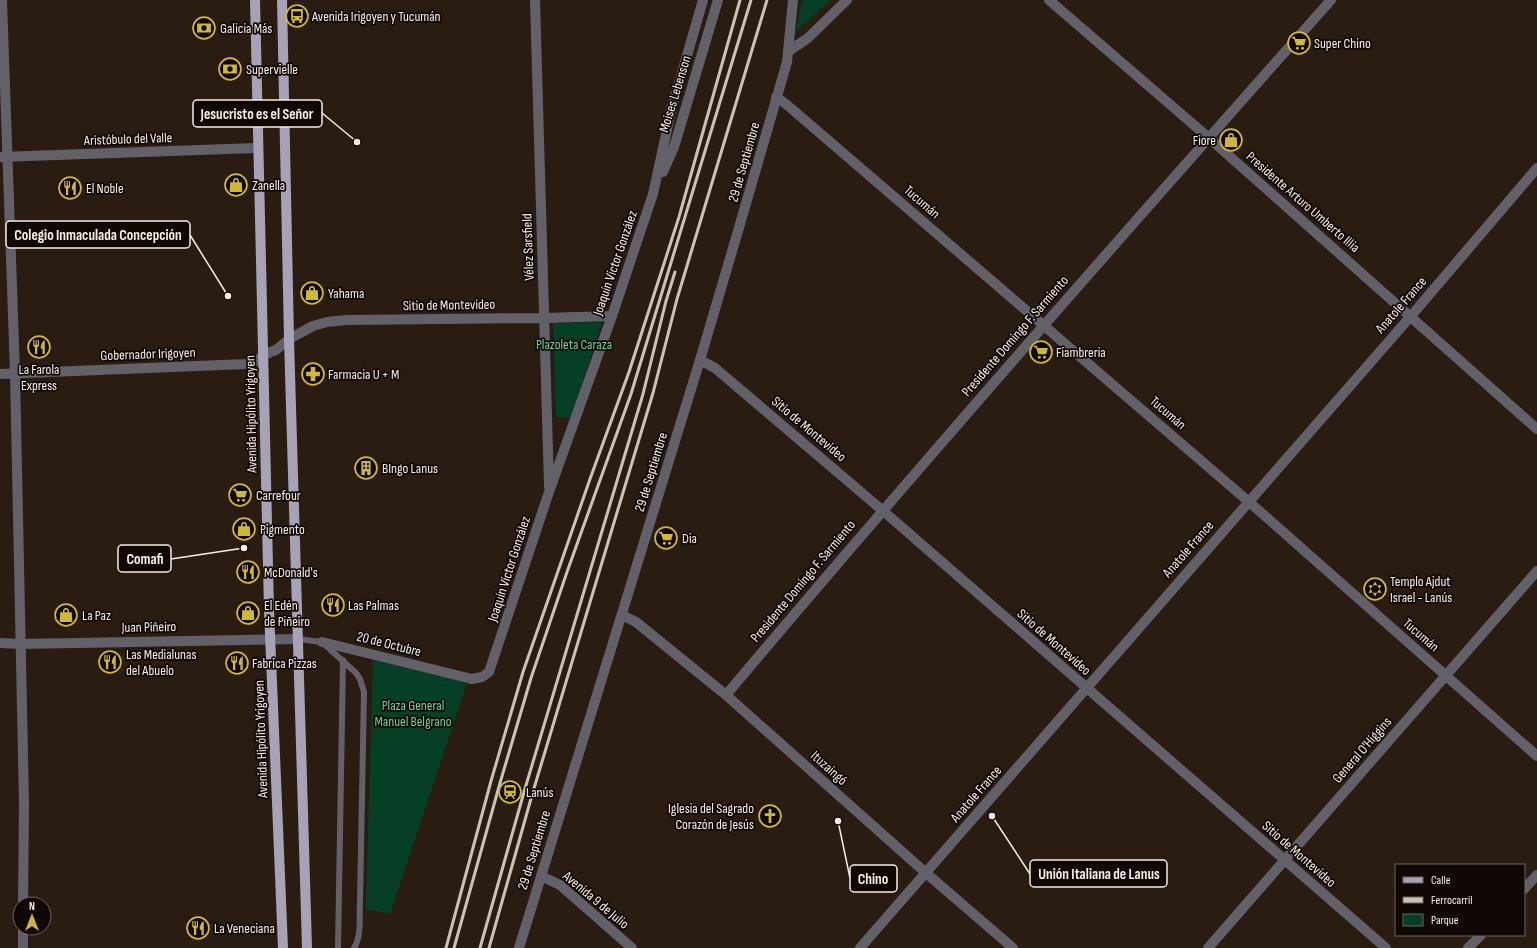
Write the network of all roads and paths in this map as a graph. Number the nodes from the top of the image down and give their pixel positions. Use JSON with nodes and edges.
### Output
{"nodes":[{"id":1,"x":2,"y":0,"type":"edge"},
{"id":2,"x":255,"y":0,"type":"edge"},
{"id":3,"x":282,"y":0,"type":"edge"},
{"id":4,"x":535,"y":0,"type":"edge"},
{"id":5,"x":704,"y":0,"type":"edge"},
{"id":6,"x":718,"y":0,"type":"edge"},
{"id":7,"x":793,"y":0,"type":"edge"},
{"id":8,"x":847,"y":0,"type":"edge"},
{"id":9,"x":1049,"y":0,"type":"edge"},
{"id":10,"x":1331,"y":0,"type":"edge"},
{"id":11,"x":789,"y":51,"type":"junction"},
{"id":12,"x":776,"y":97,"type":"junction"},
{"id":13,"x":1209,"y":138,"type":"junction"},
{"id":14,"x":258,"y":148,"type":"junction"},
{"id":15,"x":4,"y":157,"type":"edge"},
{"id":16,"x":1537,"y":168,"type":"edge"},
{"id":17,"x":653,"y":194,"type":"junction"},
{"id":18,"x":612,"y":316,"type":"junction"},
{"id":19,"x":1411,"y":316,"type":"junction"},
{"id":20,"x":544,"y":318,"type":"junction"},
{"id":21,"x":1044,"y":325,"type":"junction"},
{"id":22,"x":289,"y":339,"type":"junction"},
{"id":23,"x":263,"y":355,"type":"junction"},
{"id":24,"x":700,"y":360,"type":"junction"},
{"id":25,"x":15,"y":373,"type":"junction"},
{"id":26,"x":0,"y":374,"type":"edge"},
{"id":27,"x":1537,"y":428,"type":"edge"},
{"id":28,"x":549,"y":492,"type":"junction"},
{"id":29,"x":1248,"y":501,"type":"junction"},
{"id":30,"x":882,"y":510,"type":"junction"},
{"id":31,"x":1537,"y":571,"type":"edge"},
{"id":32,"x":622,"y":615,"type":"junction"},
{"id":33,"x":270,"y":639,"type":"junction"},
{"id":34,"x":298,"y":639,"type":"junction"},
{"id":35,"x":322,"y":642,"type":"junction"},
{"id":36,"x":0,"y":643,"type":"edge"},
{"id":37,"x":22,"y":644,"type":"junction"},
{"id":38,"x":342,"y":660,"type":"junction"},
{"id":39,"x":1446,"y":676,"type":"junction"},
{"id":40,"x":472,"y":679,"type":"joint"},
{"id":41,"x":1086,"y":688,"type":"junction"},
{"id":42,"x":726,"y":695,"type":"junction"},
{"id":43,"x":1537,"y":756,"type":"edge"},
{"id":44,"x":1284,"y":860,"type":"junction"},
{"id":45,"x":926,"y":873,"type":"junction"},
{"id":46,"x":1537,"y":875,"type":"edge"},
{"id":47,"x":541,"y":876,"type":"junction"},
{"id":48,"x":1525,"y":888,"type":"edge"},
{"id":49,"x":23,"y":896,"type":"edge"},
{"id":50,"x":23,"y":936,"type":"edge"},
{"id":51,"x":1480,"y":936,"type":"edge"},
{"id":52,"x":23,"y":948,"type":"edge"},
{"id":53,"x":283,"y":948,"type":"edge"},
{"id":54,"x":307,"y":948,"type":"edge"},
{"id":55,"x":338,"y":948,"type":"edge"},
{"id":56,"x":354,"y":948,"type":"edge"},
{"id":57,"x":519,"y":948,"type":"edge"},
{"id":58,"x":632,"y":948,"type":"edge"},
{"id":59,"x":860,"y":948,"type":"edge"},
{"id":60,"x":1013,"y":948,"type":"edge"},
{"id":61,"x":1208,"y":948,"type":"edge"},
{"id":62,"x":1386,"y":948,"type":"edge"},
{"id":63,"x":1468,"y":948,"type":"edge"}],
"edges":[{"from":1,"to":15,"type":"street"},
{"from":2,"to":14,"type":"main road","name":"Avenida Hipólito Yrigoyen"},
{"from":3,"to":22,"type":"main road"},
{"from":4,"to":20,"type":"street","name":"Vélez Sarsfield"},
{"from":5,"to":17,"type":"street","name":"Joaquín Víctor González"},
{"from":6,"to":17,"type":"street","name":"Moises Lebenson"},
{"from":7,"to":11,"type":"street","name":"29 de Septiembre"},
{"from":8,"to":11,"type":"street"},
{"from":9,"to":13,"type":"street","name":"Presidente Arturo Umberto Illia"},
{"from":10,"to":13,"type":"street","name":"Presidente Domingo F. Sarmiento"},
{"from":11,"to":12,"type":"street","name":"29 de Septiembre"},
{"from":12,"to":21,"type":"street","name":"Tucumán"},
{"from":12,"to":24,"type":"street","name":"29 de Septiembre"},
{"from":13,"to":19,"type":"street","name":"Presidente Arturo Umberto Illia"},
{"from":13,"to":21,"type":"street","name":"Presidente Domingo F. Sarmiento"},
{"from":14,"to":15,"type":"street","name":"Aristóbulo del Valle"},
{"from":14,"to":23,"type":"main road","name":"Avenida Hipólito Yrigoyen"},
{"from":15,"to":25,"type":"street"},
{"from":16,"to":19,"type":"street","name":"Anatole France"},
{"from":17,"to":18,"type":"street","name":"Joaquín Víctor González"},
{"from":18,"to":20,"type":"street","name":"Sitio de Montevideo"},
{"from":18,"to":28,"type":"street","name":"Joaquín Víctor González"},
{"from":19,"to":27,"type":"street","name":"Presidente Arturo Umberto Illia"},
{"from":19,"to":29,"type":"street","name":"Anatole France"},
{"from":20,"to":22,"type":"street","name":"Sitio de Montevideo"},
{"from":20,"to":28,"type":"street","name":"Vélez Sarsfield"},
{"from":21,"to":29,"type":"street","name":"Tucumán"},
{"from":21,"to":30,"type":"street","name":"Presidente Domingo F. Sarmiento"},
{"from":22,"to":23,"type":"street","name":"Gobernador Irigoyen"},
{"from":22,"to":34,"type":"main road"},
{"from":23,"to":25,"type":"street","name":"Gobernador Irigoyen"},
{"from":23,"to":33,"type":"main road","name":"Avenida Hipólito Yrigoyen"},
{"from":24,"to":30,"type":"street","name":"Sitio de Montevideo"},
{"from":24,"to":32,"type":"street","name":"29 de Septiembre"},
{"from":25,"to":26,"type":"street","name":"Gobernador Irigoyen"},
{"from":25,"to":37,"type":"street"},
{"from":28,"to":40,"type":"street","name":"Joaquín Víctor González"},
{"from":29,"to":39,"type":"street","name":"Tucumán"},
{"from":29,"to":41,"type":"street","name":"Anatole France"},
{"from":30,"to":41,"type":"street","name":"Sitio de Montevideo"},
{"from":30,"to":42,"type":"street","name":"Presidente Domingo F. Sarmiento"},
{"from":31,"to":39,"type":"street","name":"General O'Higgins"},
{"from":32,"to":42,"type":"street","name":"Ituzaingó"},
{"from":32,"to":47,"type":"street","name":"29 de Septiembre"},
{"from":33,"to":34,"type":"street","name":"Juan Piñeiro"},
{"from":33,"to":37,"type":"street","name":"Juan Piñeiro"},
{"from":33,"to":53,"type":"main road","name":"Avenida Hipólito Yrigoyen"},
{"from":34,"to":35,"type":"lane","name":"20 de Octubre"},
{"from":34,"to":54,"type":"main road"},
{"from":35,"to":38,"type":"lane"},
{"from":35,"to":40,"type":"street","name":"20 de Octubre"},
{"from":36,"to":37,"type":"street","name":"Juan Piñeiro"},
{"from":37,"to":49,"type":"street"},
{"from":38,"to":55,"type":"lane"},
{"from":38,"to":56,"type":"lane"},
{"from":39,"to":43,"type":"street","name":"Tucumán"},
{"from":39,"to":44,"type":"street","name":"General O'Higgins"},
{"from":41,"to":44,"type":"street","name":"Sitio de Montevideo"},
{"from":41,"to":45,"type":"street","name":"Anatole France"},
{"from":42,"to":45,"type":"street","name":"Ituzaingó"},
{"from":44,"to":61,"type":"street","name":"General O'Higgins"},
{"from":44,"to":62,"type":"street","name":"Sitio de Montevideo"},
{"from":45,"to":59,"type":"street","name":"Anatole France"},
{"from":45,"to":60,"type":"street","name":"Ituzaingó"},
{"from":46,"to":48,"type":"street"},
{"from":47,"to":57,"type":"street","name":"29 de Septiembre"},
{"from":47,"to":58,"type":"street","name":"Avenida 9 de Julio"},
{"from":50,"to":52,"type":"street"},
{"from":51,"to":63,"type":"street"}]}
